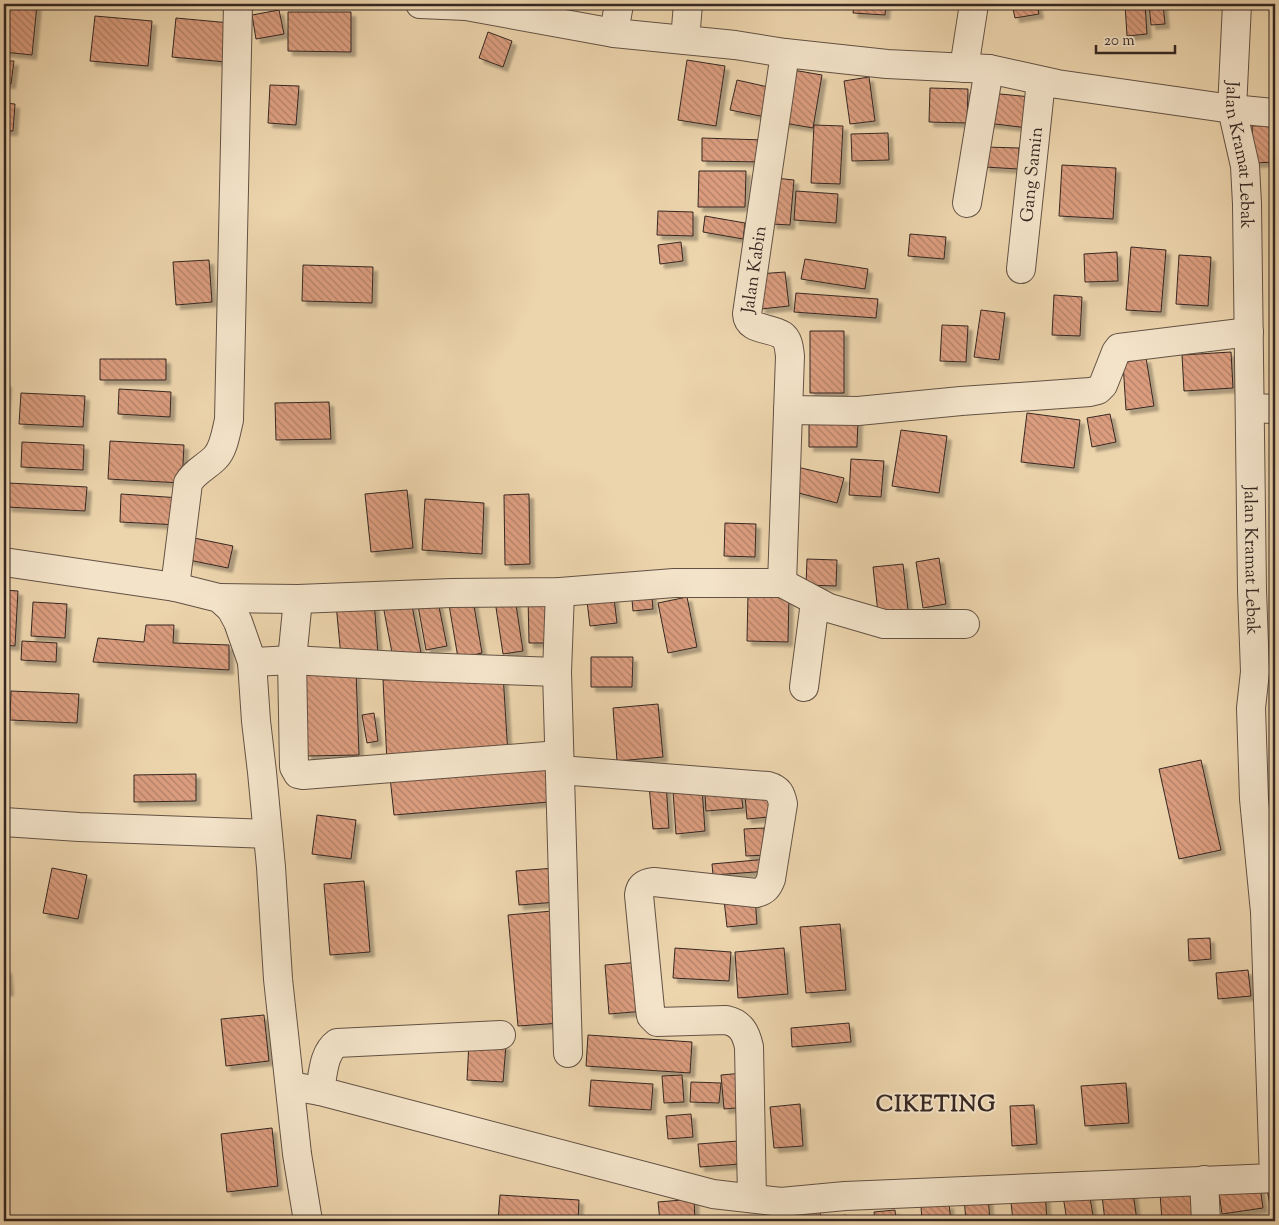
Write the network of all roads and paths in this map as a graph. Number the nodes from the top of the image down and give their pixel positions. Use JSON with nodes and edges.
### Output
{"nodes":[{"id":1,"x":238,"y":4,"type":"edge"},
{"id":2,"x":420,"y":4,"type":"edge"},
{"id":3,"x":619,"y":4,"type":"edge"},
{"id":4,"x":688,"y":4,"type":"edge"},
{"id":5,"x":974,"y":4,"type":"edge"},
{"id":6,"x":1237,"y":4,"type":"edge"},
{"id":7,"x":614,"y":33,"type":"junction"},
{"id":8,"x":685,"y":40,"type":"junction"},
{"id":9,"x":785,"y":53,"type":"junction"},
{"id":10,"x":977,"y":68,"type":"junction"},
{"id":11,"x":1040,"y":81,"type":"junction"},
{"id":12,"x":1232,"y":109,"type":"junction"},
{"id":13,"x":1275,"y":113,"type":"edge"},
{"id":14,"x":968,"y":203,"type":"dead end"},
{"id":15,"x":1021,"y":269,"type":"dead end"},
{"id":16,"x":1249,"y":332,"type":"junction"},
{"id":17,"x":1263,"y":408,"type":"edge"},
{"id":18,"x":788,"y":410,"type":"junction"},
{"id":19,"x":4,"y":562,"type":"edge"},
{"id":20,"x":782,"y":583,"type":"junction"},
{"id":21,"x":175,"y":587,"type":"junction"},
{"id":22,"x":560,"y":592,"type":"junction"},
{"id":23,"x":219,"y":598,"type":"junction"},
{"id":24,"x":298,"y":599,"type":"junction"},
{"id":25,"x":815,"y":602,"type":"junction"},
{"id":26,"x":965,"y":624,"type":"dead end"},
{"id":27,"x":292,"y":660,"type":"junction"},
{"id":28,"x":252,"y":662,"type":"junction"},
{"id":29,"x":1265,"y":671,"type":"edge"},
{"id":30,"x":557,"y":672,"type":"junction"},
{"id":31,"x":804,"y":687,"type":"dead end"},
{"id":32,"x":559,"y":763,"type":"junction"},
{"id":33,"x":4,"y":822,"type":"edge"},
{"id":34,"x":267,"y":834,"type":"junction"},
{"id":35,"x":502,"y":1035,"type":"dead end"},
{"id":36,"x":568,"y":1053,"type":"dead end"},
{"id":37,"x":290,"y":1086,"type":"junction"},
{"id":38,"x":320,"y":1091,"type":"junction"},
{"id":39,"x":1274,"y":1178,"type":"edge"},
{"id":40,"x":1204,"y":1180,"type":"junction"},
{"id":41,"x":752,"y":1198,"type":"junction"},
{"id":42,"x":782,"y":1212,"type":"edge"},
{"id":43,"x":308,"y":1221,"type":"edge"},
{"id":44,"x":1206,"y":1221,"type":"edge"}],
"edges":[{"from":1,"to":21,"type":"street"},
{"from":2,"to":7,"type":"street"},
{"from":3,"to":7,"type":"street"},
{"from":4,"to":8,"type":"street"},
{"from":5,"to":10,"type":"street"},
{"from":6,"to":12,"type":"street","name":"Jalan Kramat Lebak"},
{"from":7,"to":8,"type":"street"},
{"from":8,"to":9,"type":"street"},
{"from":9,"to":10,"type":"street"},
{"from":9,"to":18,"type":"street","name":"Jalan Kabin"},
{"from":10,"to":11,"type":"street"},
{"from":10,"to":14,"type":"street"},
{"from":11,"to":12,"type":"street"},
{"from":11,"to":15,"type":"street","name":"Gang Samin"},
{"from":12,"to":13,"type":"street"},
{"from":12,"to":16,"type":"street","name":"Jalan Kramat Lebak"},
{"from":16,"to":17,"type":"street","name":"Jalan Kramat Lebak"},
{"from":16,"to":18,"type":"street"},
{"from":17,"to":29,"type":"street","name":"Jalan Kramat Lebak"},
{"from":18,"to":20,"type":"street","name":"Jalan Kabin"},
{"from":19,"to":21,"type":"street"},
{"from":20,"to":22,"type":"street"},
{"from":20,"to":25,"type":"street"},
{"from":21,"to":23,"type":"street"},
{"from":22,"to":24,"type":"street"},
{"from":22,"to":30,"type":"street"},
{"from":23,"to":24,"type":"street"},
{"from":23,"to":28,"type":"street"},
{"from":24,"to":27,"type":"street"},
{"from":25,"to":26,"type":"street"},
{"from":25,"to":31,"type":"street"},
{"from":27,"to":28,"type":"street"},
{"from":27,"to":30,"type":"street"},
{"from":27,"to":32,"type":"street"},
{"from":28,"to":34,"type":"street"},
{"from":29,"to":39,"type":"street","name":"Jalan Kramat Lebak"},
{"from":30,"to":32,"type":"street"},
{"from":32,"to":36,"type":"street"},
{"from":32,"to":41,"type":"street"},
{"from":33,"to":34,"type":"street"},
{"from":34,"to":37,"type":"street"},
{"from":35,"to":38,"type":"street"},
{"from":37,"to":38,"type":"street"},
{"from":37,"to":43,"type":"street"},
{"from":38,"to":41,"type":"street"},
{"from":39,"to":40,"type":"street"},
{"from":40,"to":42,"type":"street"},
{"from":40,"to":44,"type":"street"},
{"from":41,"to":42,"type":"street"}]}
